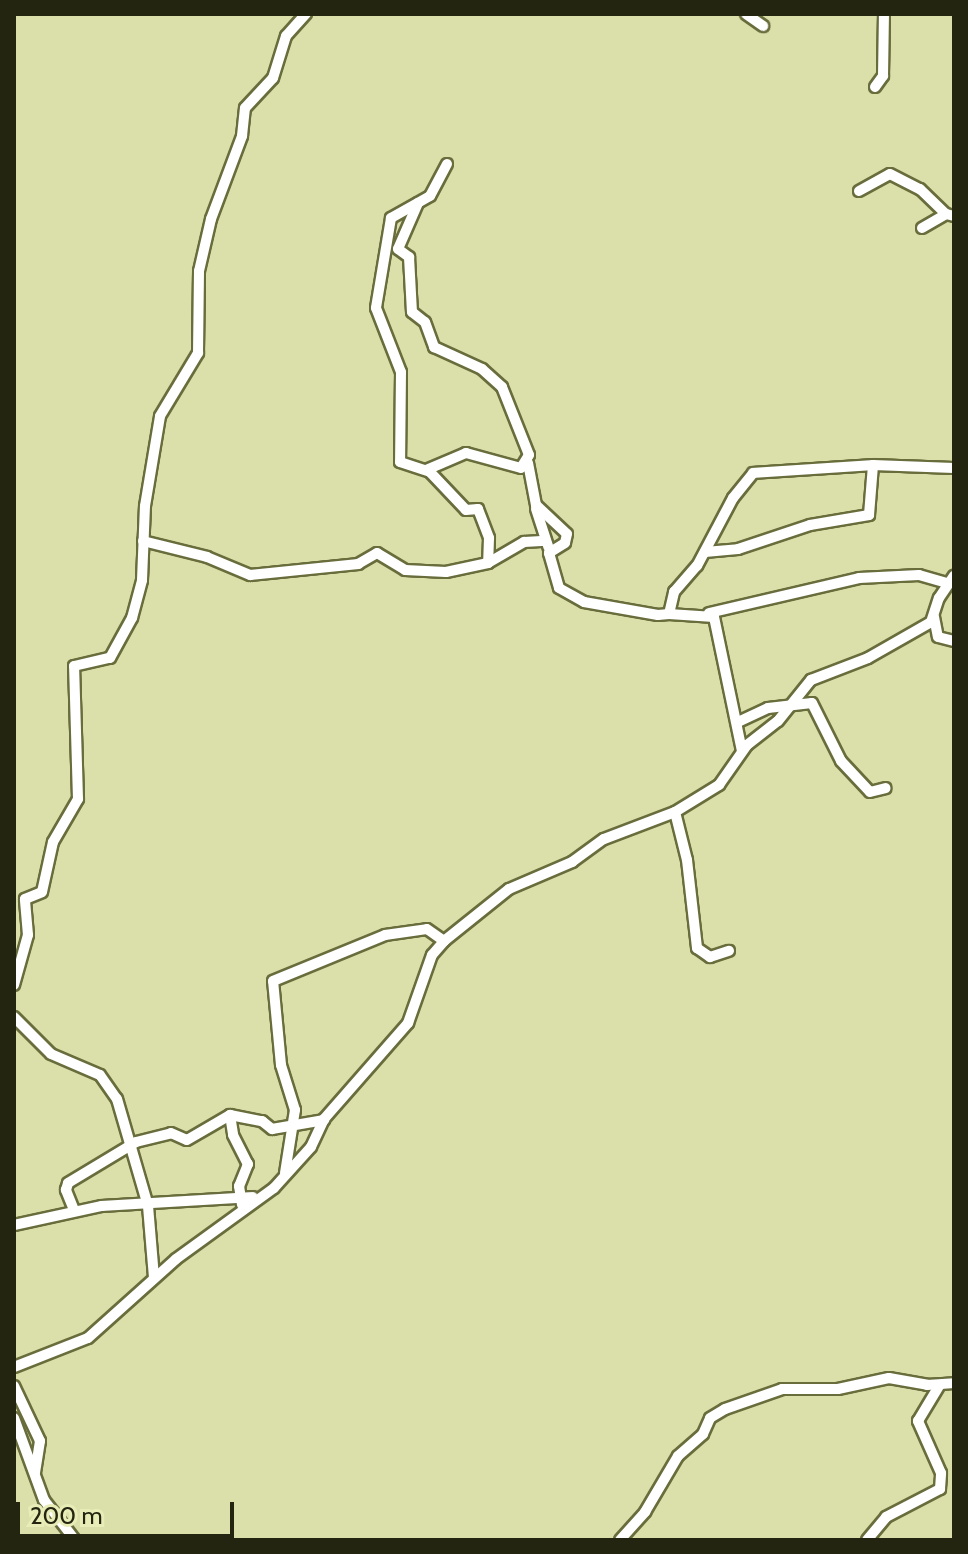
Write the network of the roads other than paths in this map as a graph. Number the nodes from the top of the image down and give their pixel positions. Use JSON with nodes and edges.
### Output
{"nodes":[{"id":1,"x":306,"y":14,"type":"edge"},
{"id":2,"x":746,"y":14,"type":"edge"},
{"id":3,"x":884,"y":14,"type":"edge"},
{"id":4,"x":763,"y":26,"type":"dead end"},
{"id":5,"x":875,"y":87,"type":"dead end"},
{"id":6,"x":447,"y":164,"type":"dead end"},
{"id":7,"x":859,"y":191,"type":"dead end"},
{"id":8,"x":418,"y":203,"type":"junction"},
{"id":9,"x":950,"y":215,"type":"edge"},
{"id":10,"x":922,"y":228,"type":"dead end"},
{"id":11,"x":525,"y":465,"type":"junction"},
{"id":12,"x":873,"y":465,"type":"junction"},
{"id":13,"x":954,"y":468,"type":"edge"},
{"id":14,"x":426,"y":470,"type":"junction"},
{"id":15,"x":539,"y":509,"type":"junction"},
{"id":16,"x":143,"y":541,"type":"junction"},
{"id":17,"x":546,"y":541,"type":"junction"},
{"id":18,"x":705,"y":552,"type":"junction"},
{"id":19,"x":549,"y":553,"type":"junction"},
{"id":20,"x":488,"y":563,"type":"junction"},
{"id":21,"x":952,"y":579,"type":"edge"},
{"id":22,"x":709,"y":613,"type":"junction"},
{"id":23,"x":669,"y":614,"type":"junction"},
{"id":24,"x":934,"y":617,"type":"junction"},
{"id":25,"x":954,"y":641,"type":"edge"},
{"id":26,"x":793,"y":702,"type":"junction"},
{"id":27,"x":738,"y":722,"type":"junction"},
{"id":28,"x":742,"y":751,"type":"junction"},
{"id":29,"x":886,"y":788,"type":"dead end"},
{"id":30,"x":675,"y":812,"type":"junction"},
{"id":31,"x":444,"y":941,"type":"junction"},
{"id":32,"x":729,"y":951,"type":"dead end"},
{"id":33,"x":14,"y":985,"type":"edge"},
{"id":34,"x":14,"y":1017,"type":"edge"},
{"id":35,"x":230,"y":1115,"type":"junction"},
{"id":36,"x":324,"y":1119,"type":"junction"},
{"id":37,"x":294,"y":1127,"type":"junction"},
{"id":38,"x":129,"y":1148,"type":"junction"},
{"id":39,"x":285,"y":1173,"type":"junction"},
{"id":40,"x":241,"y":1203,"type":"junction"},
{"id":41,"x":147,"y":1204,"type":"junction"},
{"id":42,"x":74,"y":1210,"type":"junction"},
{"id":43,"x":14,"y":1225,"type":"edge"},
{"id":44,"x":154,"y":1278,"type":"junction"},
{"id":45,"x":14,"y":1367,"type":"edge"},
{"id":46,"x":954,"y":1383,"type":"edge"},
{"id":47,"x":14,"y":1386,"type":"edge"},
{"id":48,"x":939,"y":1386,"type":"junction"},
{"id":49,"x":14,"y":1418,"type":"edge"},
{"id":50,"x":35,"y":1473,"type":"junction"},
{"id":51,"x":75,"y":1540,"type":"edge"},
{"id":52,"x":620,"y":1540,"type":"edge"},
{"id":53,"x":867,"y":1540,"type":"edge"}],
"edges":[{"from":1,"to":16,"type":"street"},
{"from":2,"to":4,"type":"street"},
{"from":3,"to":5,"type":"street"},
{"from":6,"to":8,"type":"street"},
{"from":7,"to":9,"type":"street"},
{"from":8,"to":11,"type":"street"},
{"from":8,"to":14,"type":"street"},
{"from":9,"to":10,"type":"street"},
{"from":11,"to":14,"type":"street"},
{"from":11,"to":15,"type":"street"},
{"from":12,"to":13,"type":"street"},
{"from":12,"to":18,"type":"street"},
{"from":12,"to":18,"type":"street"},
{"from":14,"to":20,"type":"street"},
{"from":15,"to":17,"type":"street"},
{"from":15,"to":19,"type":"street"},
{"from":16,"to":20,"type":"street"},
{"from":16,"to":33,"type":"street"},
{"from":17,"to":19,"type":"street"},
{"from":17,"to":20,"type":"street"},
{"from":18,"to":23,"type":"street"},
{"from":19,"to":23,"type":"street"},
{"from":21,"to":22,"type":"street"},
{"from":21,"to":24,"type":"street"},
{"from":22,"to":23,"type":"street"},
{"from":22,"to":27,"type":"street"},
{"from":24,"to":25,"type":"street"},
{"from":24,"to":26,"type":"street"},
{"from":26,"to":27,"type":"street"},
{"from":26,"to":28,"type":"street"},
{"from":26,"to":29,"type":"street"},
{"from":27,"to":28,"type":"street"},
{"from":28,"to":30,"type":"street"},
{"from":30,"to":31,"type":"street"},
{"from":30,"to":32,"type":"street"},
{"from":31,"to":36,"type":"street"},
{"from":31,"to":37,"type":"street"},
{"from":34,"to":38,"type":"street"},
{"from":35,"to":37,"type":"street"},
{"from":35,"to":38,"type":"street"},
{"from":35,"to":40,"type":"street"},
{"from":36,"to":37,"type":"street"},
{"from":36,"to":39,"type":"street"},
{"from":37,"to":39,"type":"street"},
{"from":38,"to":41,"type":"street"},
{"from":38,"to":42,"type":"street"},
{"from":39,"to":40,"type":"street"},
{"from":40,"to":41,"type":"street"},
{"from":40,"to":44,"type":"street"},
{"from":41,"to":42,"type":"street"},
{"from":41,"to":44,"type":"street"},
{"from":42,"to":43,"type":"street"},
{"from":44,"to":45,"type":"street"},
{"from":46,"to":48,"type":"street"},
{"from":47,"to":50,"type":"street"},
{"from":48,"to":52,"type":"street"},
{"from":48,"to":53,"type":"street"},
{"from":49,"to":50,"type":"street"},
{"from":50,"to":51,"type":"street"}]}
